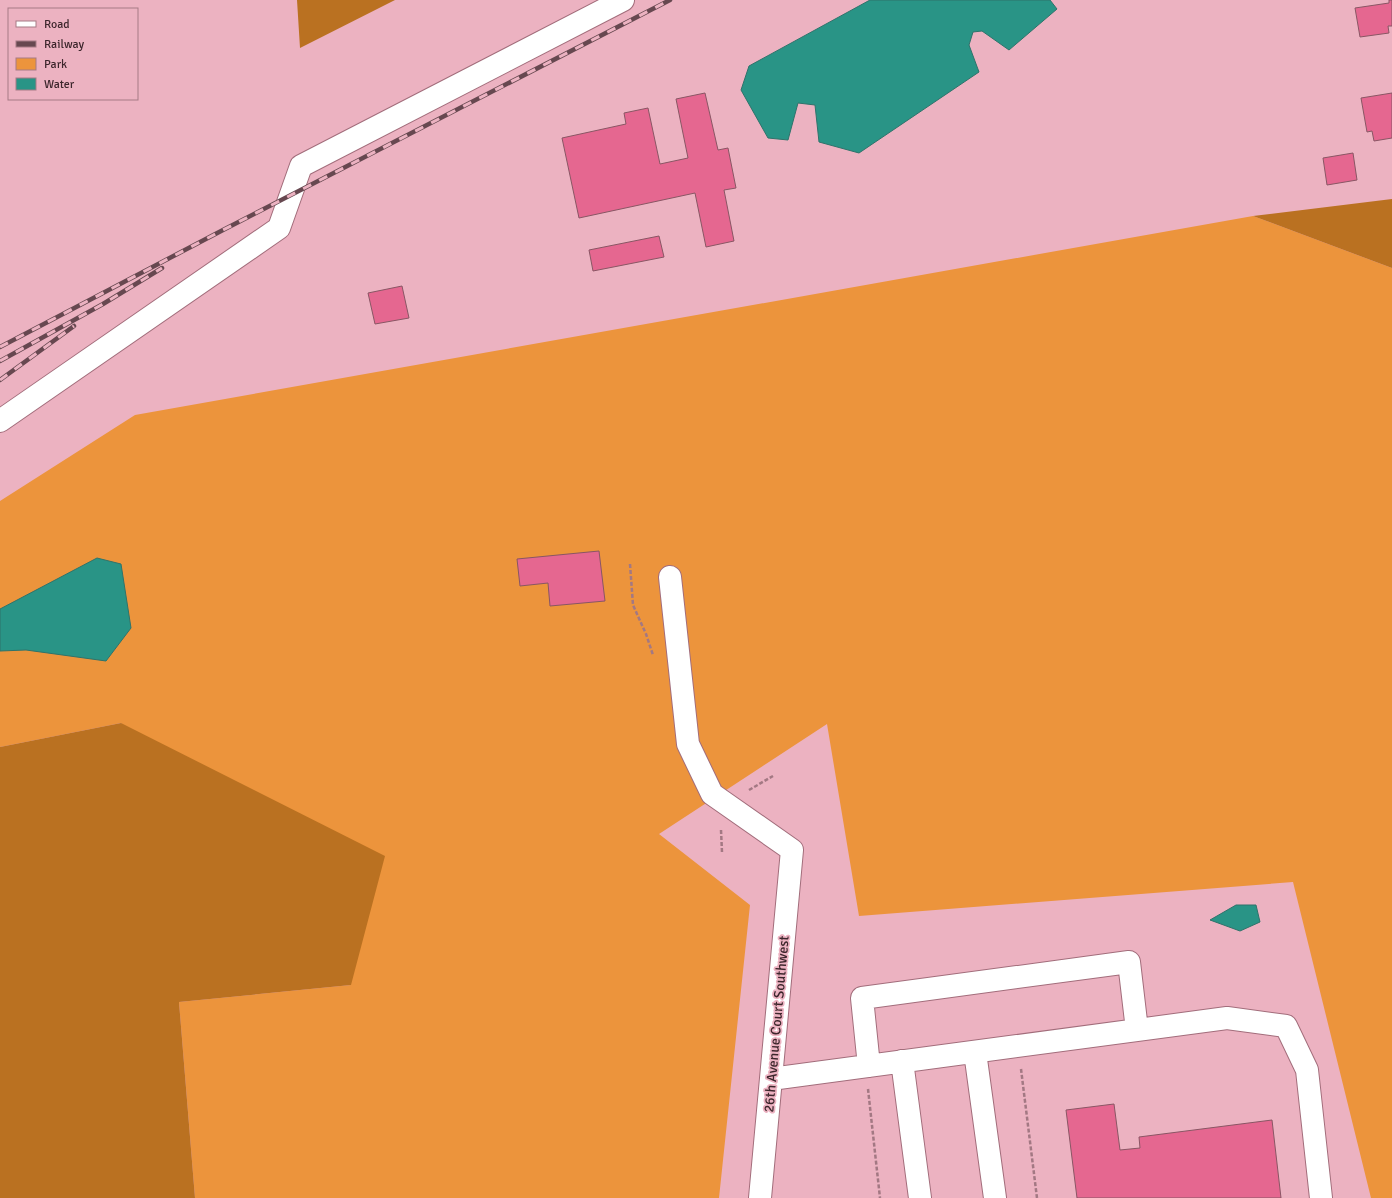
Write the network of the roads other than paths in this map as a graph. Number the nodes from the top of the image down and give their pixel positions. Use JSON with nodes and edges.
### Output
{"nodes":[{"id":1,"x":623,"y":0,"type":"edge"},
{"id":2,"x":0,"y":421,"type":"edge"},
{"id":3,"x":670,"y":577,"type":"dead end"},
{"id":4,"x":1137,"y":1030,"type":"junction"},
{"id":5,"x":975,"y":1052,"type":"junction"},
{"id":6,"x":902,"y":1061,"type":"junction"},
{"id":7,"x":868,"y":1075,"type":"junction"},
{"id":8,"x":771,"y":1079,"type":"junction"},
{"id":9,"x":760,"y":1198,"type":"edge"},
{"id":10,"x":920,"y":1198,"type":"edge"},
{"id":11,"x":995,"y":1198,"type":"edge"},
{"id":12,"x":1321,"y":1198,"type":"edge"}],
"edges":[{"from":1,"to":2,"type":"street"},
{"from":3,"to":8,"type":"street","name":"26th Avenue Court Southwest"},
{"from":4,"to":5,"type":"street"},
{"from":4,"to":7,"type":"street"},
{"from":4,"to":12,"type":"street"},
{"from":5,"to":6,"type":"street"},
{"from":5,"to":11,"type":"street"},
{"from":6,"to":7,"type":"street"},
{"from":6,"to":10,"type":"street"},
{"from":7,"to":8,"type":"street"},
{"from":8,"to":9,"type":"street","name":"26th Avenue Court Southwest"}]}
